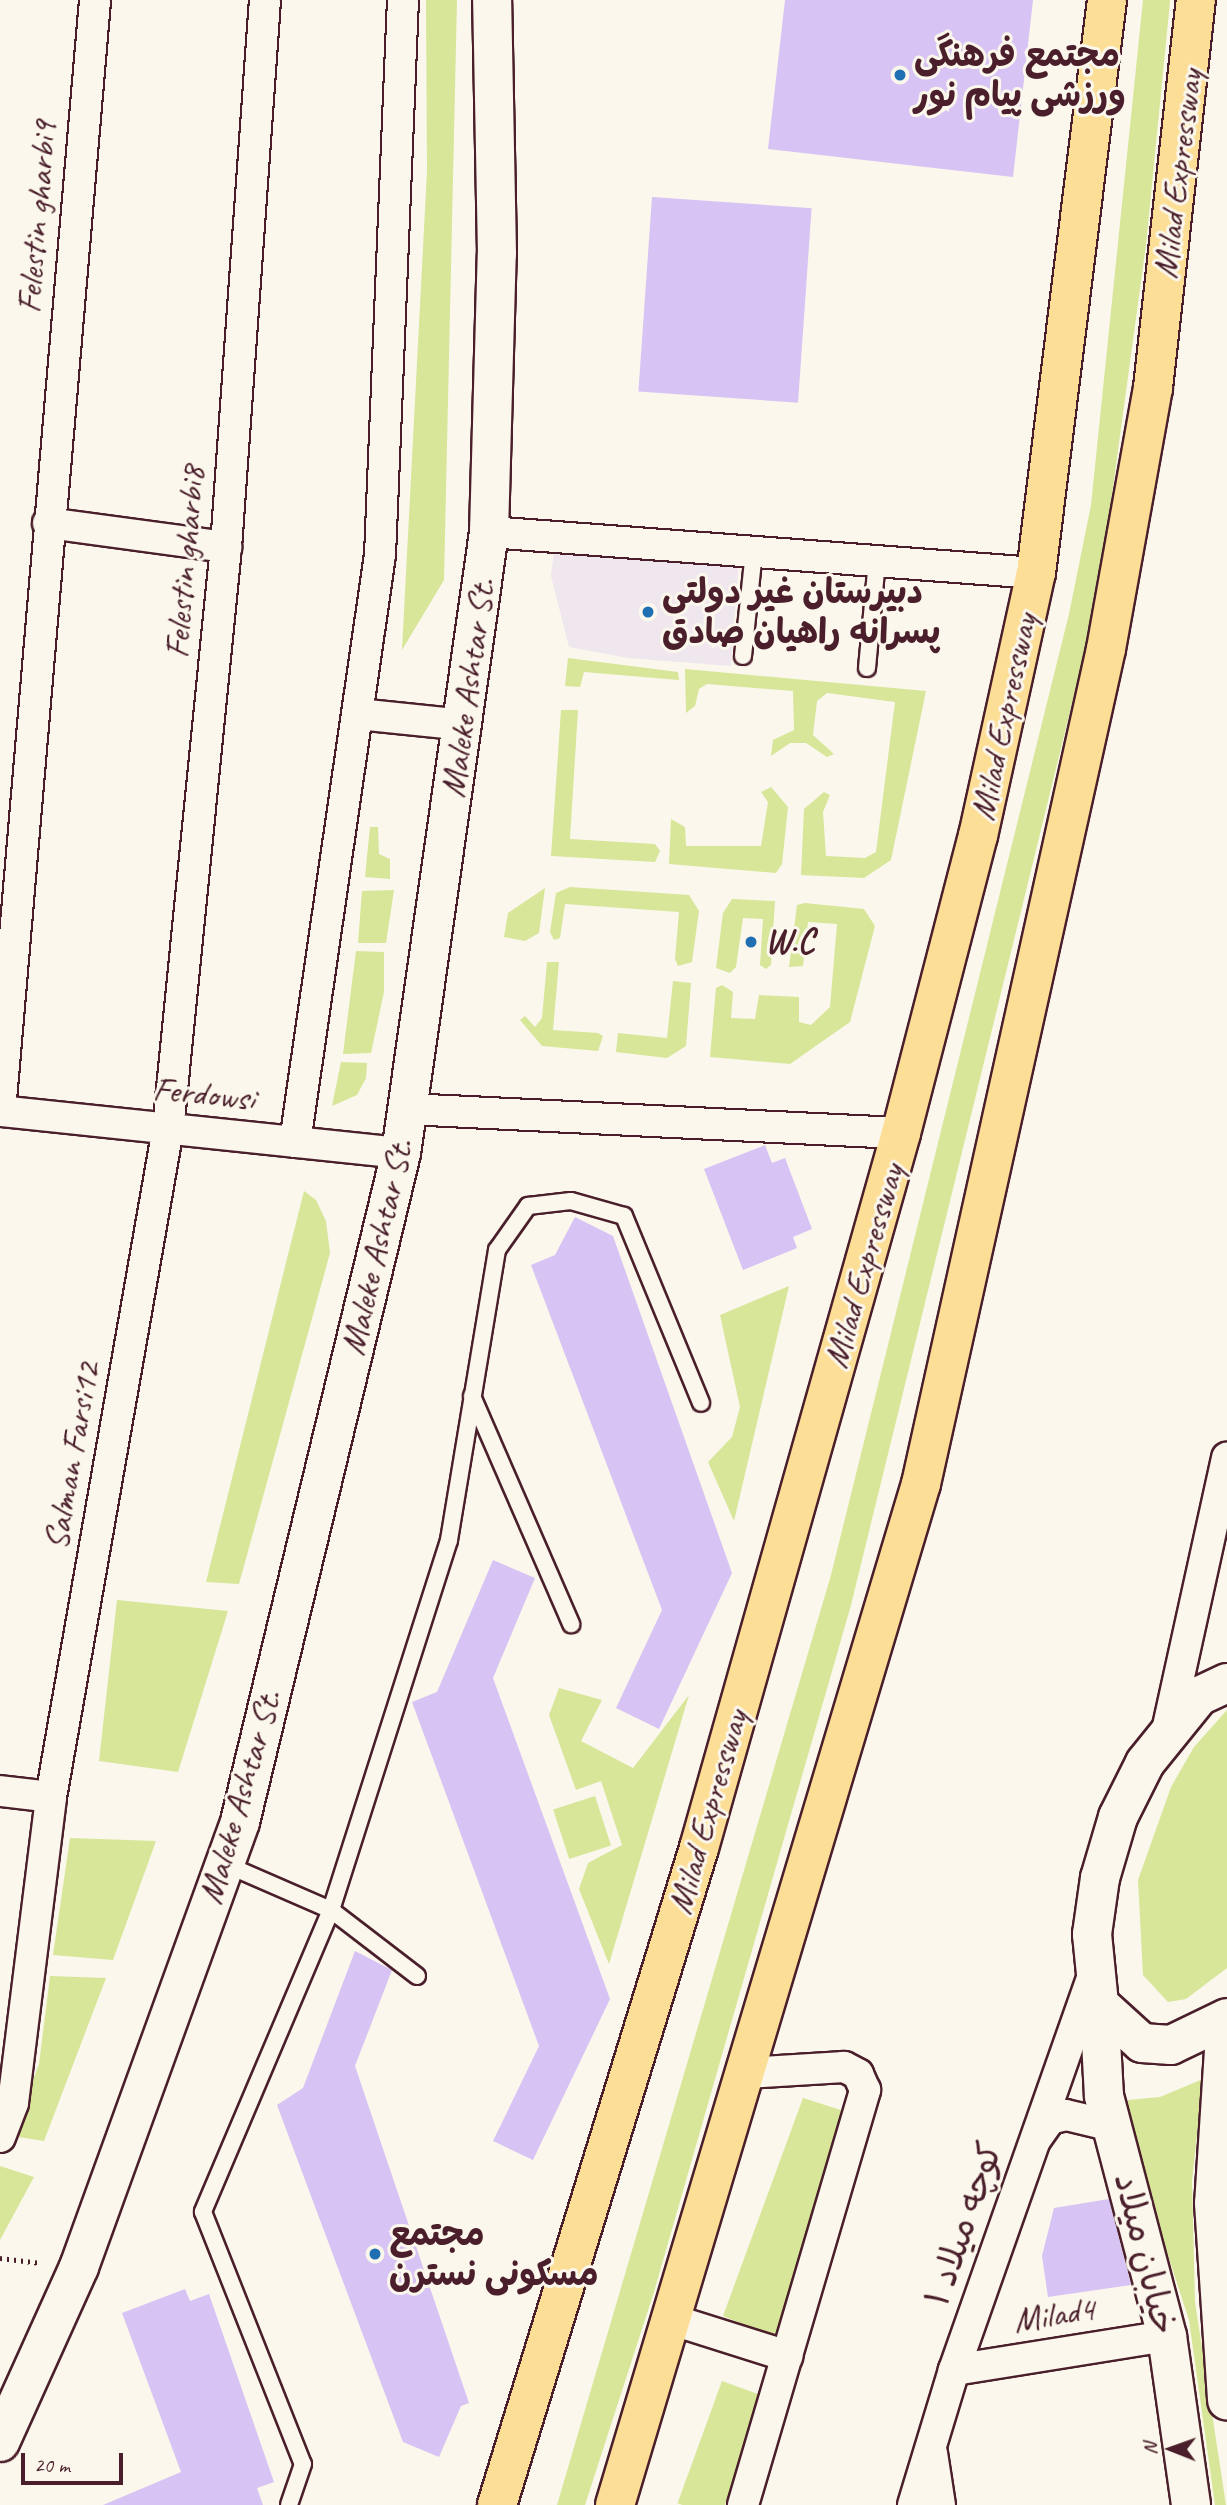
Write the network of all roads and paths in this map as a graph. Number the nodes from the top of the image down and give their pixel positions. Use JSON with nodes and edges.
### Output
{"nodes":[{"id":1,"x":95,"y":0,"type":"edge"},
{"id":2,"x":265,"y":0,"type":"edge"},
{"id":3,"x":403,"y":0,"type":"edge"},
{"id":4,"x":492,"y":0,"type":"edge"},
{"id":5,"x":1107,"y":0,"type":"edge"},
{"id":6,"x":1196,"y":0,"type":"edge"},
{"id":7,"x":48,"y":523,"type":"junction"},
{"id":8,"x":489,"y":531,"type":"junction"},
{"id":9,"x":226,"y":547,"type":"junction"},
{"id":10,"x":754,"y":551,"type":"junction"},
{"id":11,"x":877,"y":560,"type":"junction"},
{"id":12,"x":1036,"y":573,"type":"junction"},
{"id":13,"x":743,"y":656,"type":"dead end"},
{"id":14,"x":867,"y":668,"type":"dead end"},
{"id":15,"x":358,"y":713,"type":"junction"},
{"id":16,"x":465,"y":725,"type":"junction"},
{"id":17,"x":407,"y":1109,"type":"junction"},
{"id":18,"x":0,"y":1111,"type":"edge"},
{"id":19,"x":168,"y":1129,"type":"junction"},
{"id":20,"x":901,"y":1133,"type":"junction"},
{"id":21,"x":295,"y":1142,"type":"junction"},
{"id":22,"x":401,"y":1153,"type":"junction"},
{"id":23,"x":472,"y":1396,"type":"junction"},
{"id":24,"x":701,"y":1403,"type":"dead end"},
{"id":25,"x":1227,"y":1457,"type":"edge"},
{"id":26,"x":1217,"y":1502,"type":"junction"},
{"id":27,"x":1227,"y":1562,"type":"edge"},
{"id":28,"x":571,"y":1623,"type":"dead end"},
{"id":29,"x":1227,"y":1682,"type":"edge"},
{"id":30,"x":1167,"y":1731,"type":"junction"},
{"id":31,"x":0,"y":1791,"type":"edge"},
{"id":32,"x":51,"y":1797,"type":"junction"},
{"id":33,"x":225,"y":1864,"type":"junction"},
{"id":34,"x":331,"y":1910,"type":"junction"},
{"id":35,"x":417,"y":1976,"type":"dead end"},
{"id":36,"x":1097,"y":1988,"type":"junction"},
{"id":37,"x":1227,"y":2019,"type":"edge"},
{"id":38,"x":746,"y":2073,"type":"junction"},
{"id":39,"x":1112,"y":2126,"type":"junction"},
{"id":40,"x":0,"y":2137,"type":"edge"},
{"id":41,"x":1032,"y":2145,"type":"junction"},
{"id":42,"x":673,"y":2320,"type":"junction"},
{"id":43,"x":1167,"y":2336,"type":"junction"},
{"id":44,"x":786,"y":2356,"type":"junction"},
{"id":45,"x":954,"y":2370,"type":"junction"},
{"id":46,"x":1227,"y":2402,"type":"edge"},
{"id":47,"x":2,"y":2435,"type":"edge"},
{"id":48,"x":930,"y":2441,"type":"junction"},
{"id":49,"x":289,"y":2505,"type":"edge"},
{"id":50,"x":497,"y":2505,"type":"edge"},
{"id":51,"x":615,"y":2505,"type":"edge"},
{"id":52,"x":743,"y":2505,"type":"edge"},
{"id":53,"x":913,"y":2505,"type":"edge"},
{"id":54,"x":940,"y":2505,"type":"edge"},
{"id":55,"x":1191,"y":2505,"type":"edge"}],
"edges":[{"from":1,"to":7,"type":"street","name":"Felestin gharbi9"},
{"from":2,"to":9,"type":"street","name":"Felestin gharbi8"},
{"from":3,"to":15,"type":"street"},
{"from":4,"to":8,"type":"main road","name":"Maleke Ashtar St."},
{"from":5,"to":12,"type":"highway","name":"Milad Expressway"},
{"from":6,"to":38,"type":"highway","name":"Milad Expressway"},
{"from":7,"to":9,"type":"street"},
{"from":7,"to":18,"type":"street","name":"Felestin gharbi9"},
{"from":8,"to":10,"type":"street"},
{"from":8,"to":16,"type":"main road","name":"Maleke Ashtar St."},
{"from":9,"to":19,"type":"street","name":"Felestin gharbi8"},
{"from":10,"to":11,"type":"street"},
{"from":10,"to":13,"type":"lane"},
{"from":11,"to":12,"type":"street"},
{"from":11,"to":14,"type":"lane"},
{"from":12,"to":20,"type":"highway","name":"Milad Expressway"},
{"from":15,"to":16,"type":"street"},
{"from":15,"to":21,"type":"street"},
{"from":16,"to":17,"type":"main road","name":"Maleke Ashtar St."},
{"from":17,"to":20,"type":"street"},
{"from":17,"to":22,"type":"main road","name":"Maleke Ashtar St."},
{"from":18,"to":19,"type":"street","name":"Ferdowsi"},
{"from":19,"to":21,"type":"street","name":"Ferdowsi"},
{"from":19,"to":32,"type":"street","name":"Salman Farsi12"},
{"from":20,"to":50,"type":"highway","name":"Milad Expressway"},
{"from":21,"to":22,"type":"street","name":"Ferdowsi"},
{"from":22,"to":33,"type":"main road","name":"Maleke Ashtar St."},
{"from":23,"to":24,"type":"lane"},
{"from":23,"to":28,"type":"lane"},
{"from":23,"to":34,"type":"lane"},
{"from":25,"to":26,"type":"street"},
{"from":26,"to":27,"type":"street"},
{"from":26,"to":30,"type":"street"},
{"from":29,"to":30,"type":"main road","name":"خیابان میلاد"},
{"from":30,"to":36,"type":"main road","name":"خیابان میلاد"},
{"from":31,"to":32,"type":"street"},
{"from":32,"to":40,"type":"street","name":"Salman Farsi12"},
{"from":33,"to":34,"type":"lane"},
{"from":33,"to":47,"type":"main road","name":"Maleke Ashtar St."},
{"from":34,"to":35,"type":"lane"},
{"from":34,"to":49,"type":"lane"},
{"from":36,"to":37,"type":"main road"},
{"from":36,"to":39,"type":"main road","name":"خیابان میلاد"},
{"from":36,"to":41,"type":"street","name":"کوچه میلاد ۱"},
{"from":37,"to":46,"type":"main road","name":"خیابان میلاد"},
{"from":38,"to":42,"type":"highway","name":"Milad Expressway"},
{"from":38,"to":44,"type":"street"},
{"from":39,"to":41,"type":"street"},
{"from":39,"to":43,"type":"main road","name":"خیابان میلاد"},
{"from":41,"to":45,"type":"street","name":"کوچه میلاد ۱"},
{"from":42,"to":44,"type":"street"},
{"from":42,"to":51,"type":"highway","name":"Milad Expressway"},
{"from":43,"to":45,"type":"street","name":"Milad4"},
{"from":43,"to":55,"type":"main road","name":"خیابان میلاد"},
{"from":44,"to":52,"type":"street"},
{"from":45,"to":48,"type":"street","name":"کوچه میلاد ۱"},
{"from":48,"to":53,"type":"street","name":"کوچه میلاد ۱"},
{"from":48,"to":54,"type":"street"}]}
